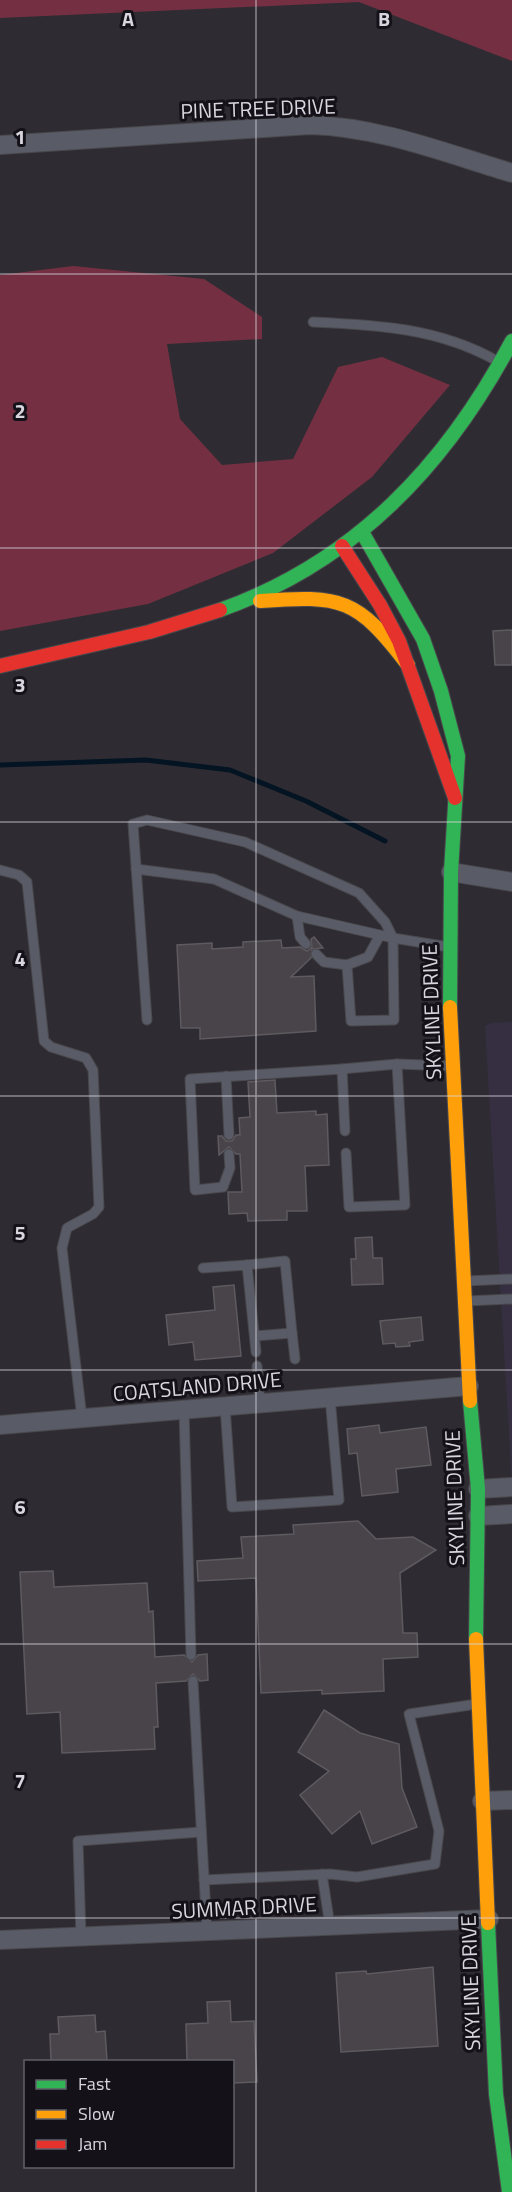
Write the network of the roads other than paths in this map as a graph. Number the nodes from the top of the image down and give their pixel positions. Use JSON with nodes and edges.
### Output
{"nodes":[{"id":1,"x":0,"y":145,"type":"edge"},
{"id":2,"x":512,"y":173,"type":"edge"},
{"id":3,"x":313,"y":322,"type":"dead end"},
{"id":4,"x":512,"y":341,"type":"edge"},
{"id":5,"x":501,"y":363,"type":"junction"},
{"id":6,"x":362,"y":532,"type":"junction"},
{"id":7,"x":342,"y":546,"type":"junction"},
{"id":8,"x":239,"y":603,"type":"junction"},
{"id":9,"x":408,"y":665,"type":"junction"},
{"id":10,"x":0,"y":666,"type":"edge"},
{"id":11,"x":457,"y":801,"type":"junction"},
{"id":12,"x":136,"y":869,"type":"junction"},
{"id":13,"x":0,"y":870,"type":"edge"},
{"id":14,"x":451,"y":872,"type":"junction"},
{"id":15,"x":512,"y":882,"type":"edge"},
{"id":16,"x":297,"y":916,"type":"junction"},
{"id":17,"x":380,"y":935,"type":"junction"},
{"id":18,"x":393,"y":938,"type":"junction"},
{"id":19,"x":306,"y":944,"type":"dead end"},
{"id":20,"x":449,"y":947,"type":"junction"},
{"id":21,"x":316,"y":954,"type":"dead end"},
{"id":22,"x":347,"y":965,"type":"junction"},
{"id":23,"x":147,"y":1020,"type":"dead end"},
{"id":24,"x":396,"y":1064,"type":"junction"},
{"id":25,"x":453,"y":1066,"type":"junction"},
{"id":26,"x":342,"y":1069,"type":"junction"},
{"id":27,"x":226,"y":1076,"type":"junction"},
{"id":28,"x":345,"y":1131,"type":"dead end"},
{"id":29,"x":229,"y":1135,"type":"dead end"},
{"id":30,"x":346,"y":1153,"type":"dead end"},
{"id":31,"x":229,"y":1154,"type":"dead end"},
{"id":32,"x":247,"y":1265,"type":"junction"},
{"id":33,"x":202,"y":1269,"type":"dead end"},
{"id":34,"x":512,"y":1279,"type":"edge"},
{"id":35,"x":466,"y":1281,"type":"junction"},
{"id":36,"x":512,"y":1299,"type":"edge"},
{"id":37,"x":466,"y":1301,"type":"junction"},
{"id":38,"x":292,"y":1333,"type":"junction"},
{"id":39,"x":255,"y":1336,"type":"junction"},
{"id":40,"x":256,"y":1352,"type":"dead end"},
{"id":41,"x":295,"y":1359,"type":"dead end"},
{"id":42,"x":257,"y":1366,"type":"dead end"},
{"id":43,"x":469,"y":1386,"type":"junction"},
{"id":44,"x":330,"y":1397,"type":"junction"},
{"id":45,"x":260,"y":1403,"type":"junction"},
{"id":46,"x":225,"y":1406,"type":"junction"},
{"id":47,"x":184,"y":1410,"type":"junction"},
{"id":48,"x":82,"y":1418,"type":"junction"},
{"id":49,"x":0,"y":1425,"type":"edge"},
{"id":50,"x":512,"y":1487,"type":"edge"},
{"id":51,"x":478,"y":1489,"type":"junction"},
{"id":52,"x":512,"y":1514,"type":"edge"},
{"id":53,"x":478,"y":1516,"type":"junction"},
{"id":54,"x":191,"y":1655,"type":"dead end"},
{"id":55,"x":193,"y":1681,"type":"dead end"},
{"id":56,"x":479,"y":1703,"type":"junction"},
{"id":57,"x":512,"y":1800,"type":"edge"},
{"id":58,"x":482,"y":1801,"type":"junction"},
{"id":59,"x":201,"y":1832,"type":"junction"},
{"id":60,"x":322,"y":1874,"type":"junction"},
{"id":61,"x":204,"y":1880,"type":"junction"},
{"id":62,"x":489,"y":1918,"type":"junction"},
{"id":63,"x":330,"y":1926,"type":"junction"},
{"id":64,"x":207,"y":1931,"type":"junction"},
{"id":65,"x":81,"y":1937,"type":"junction"},
{"id":66,"x":0,"y":1940,"type":"edge"},
{"id":67,"x":509,"y":2192,"type":"edge"}],
"edges":[{"from":1,"to":2,"type":"street","name":"PINE TREE DRIVE"},
{"from":3,"to":5,"type":"lane"},
{"from":4,"to":5,"type":"street"},
{"from":5,"to":6,"type":"street"},
{"from":6,"to":7,"type":"street"},
{"from":6,"to":11,"type":"street","name":"SKYLINE DRIVE"},
{"from":7,"to":8,"type":"street"},
{"from":7,"to":9,"type":"street"},
{"from":8,"to":9,"type":"street"},
{"from":8,"to":10,"type":"street"},
{"from":9,"to":11,"type":"street"},
{"from":11,"to":14,"type":"street","name":"SKYLINE DRIVE"},
{"from":12,"to":16,"type":"lane"},
{"from":12,"to":18,"type":"lane"},
{"from":12,"to":23,"type":"lane"},
{"from":13,"to":48,"type":"lane"},
{"from":14,"to":15,"type":"street"},
{"from":14,"to":20,"type":"street","name":"SKYLINE DRIVE"},
{"from":16,"to":17,"type":"lane"},
{"from":16,"to":19,"type":"lane"},
{"from":17,"to":18,"type":"lane"},
{"from":17,"to":22,"type":"lane"},
{"from":18,"to":20,"type":"lane"},
{"from":18,"to":22,"type":"lane"},
{"from":20,"to":25,"type":"street","name":"SKYLINE DRIVE"},
{"from":21,"to":22,"type":"lane"},
{"from":24,"to":25,"type":"lane"},
{"from":24,"to":26,"type":"lane"},
{"from":24,"to":30,"type":"lane"},
{"from":25,"to":35,"type":"street","name":"SKYLINE DRIVE"},
{"from":26,"to":27,"type":"lane"},
{"from":26,"to":28,"type":"lane"},
{"from":27,"to":29,"type":"lane"},
{"from":27,"to":31,"type":"lane"},
{"from":32,"to":33,"type":"lane"},
{"from":32,"to":38,"type":"lane"},
{"from":32,"to":39,"type":"lane"},
{"from":34,"to":35,"type":"lane"},
{"from":35,"to":37,"type":"street","name":"SKYLINE DRIVE"},
{"from":36,"to":37,"type":"lane"},
{"from":37,"to":43,"type":"street","name":"SKYLINE DRIVE"},
{"from":38,"to":39,"type":"lane"},
{"from":38,"to":41,"type":"lane"},
{"from":39,"to":40,"type":"lane"},
{"from":42,"to":45,"type":"lane"},
{"from":43,"to":44,"type":"street","name":"COATSLAND DRIVE"},
{"from":43,"to":51,"type":"street","name":"SKYLINE DRIVE"},
{"from":44,"to":45,"type":"street","name":"COATSLAND DRIVE"},
{"from":44,"to":46,"type":"lane"},
{"from":45,"to":46,"type":"street","name":"COATSLAND DRIVE"},
{"from":46,"to":47,"type":"street","name":"COATSLAND DRIVE"},
{"from":47,"to":48,"type":"street","name":"COATSLAND DRIVE"},
{"from":47,"to":54,"type":"lane"},
{"from":48,"to":49,"type":"street","name":"COATSLAND DRIVE"},
{"from":50,"to":51,"type":"street"},
{"from":51,"to":53,"type":"street","name":"SKYLINE DRIVE"},
{"from":52,"to":53,"type":"street"},
{"from":53,"to":56,"type":"street","name":"SKYLINE DRIVE"},
{"from":55,"to":59,"type":"lane"},
{"from":56,"to":58,"type":"street","name":"SKYLINE DRIVE"},
{"from":56,"to":60,"type":"lane"},
{"from":57,"to":58,"type":"street"},
{"from":58,"to":62,"type":"street","name":"SKYLINE DRIVE"},
{"from":59,"to":61,"type":"lane"},
{"from":59,"to":65,"type":"lane"},
{"from":60,"to":61,"type":"lane"},
{"from":60,"to":63,"type":"lane"},
{"from":61,"to":64,"type":"lane"},
{"from":62,"to":63,"type":"street","name":"SUMMAR DRIVE"},
{"from":62,"to":67,"type":"street","name":"SKYLINE DRIVE"},
{"from":63,"to":64,"type":"street","name":"SUMMAR DRIVE"},
{"from":64,"to":65,"type":"street","name":"SUMMAR DRIVE"},
{"from":65,"to":66,"type":"street","name":"SUMMAR DRIVE"}]}
